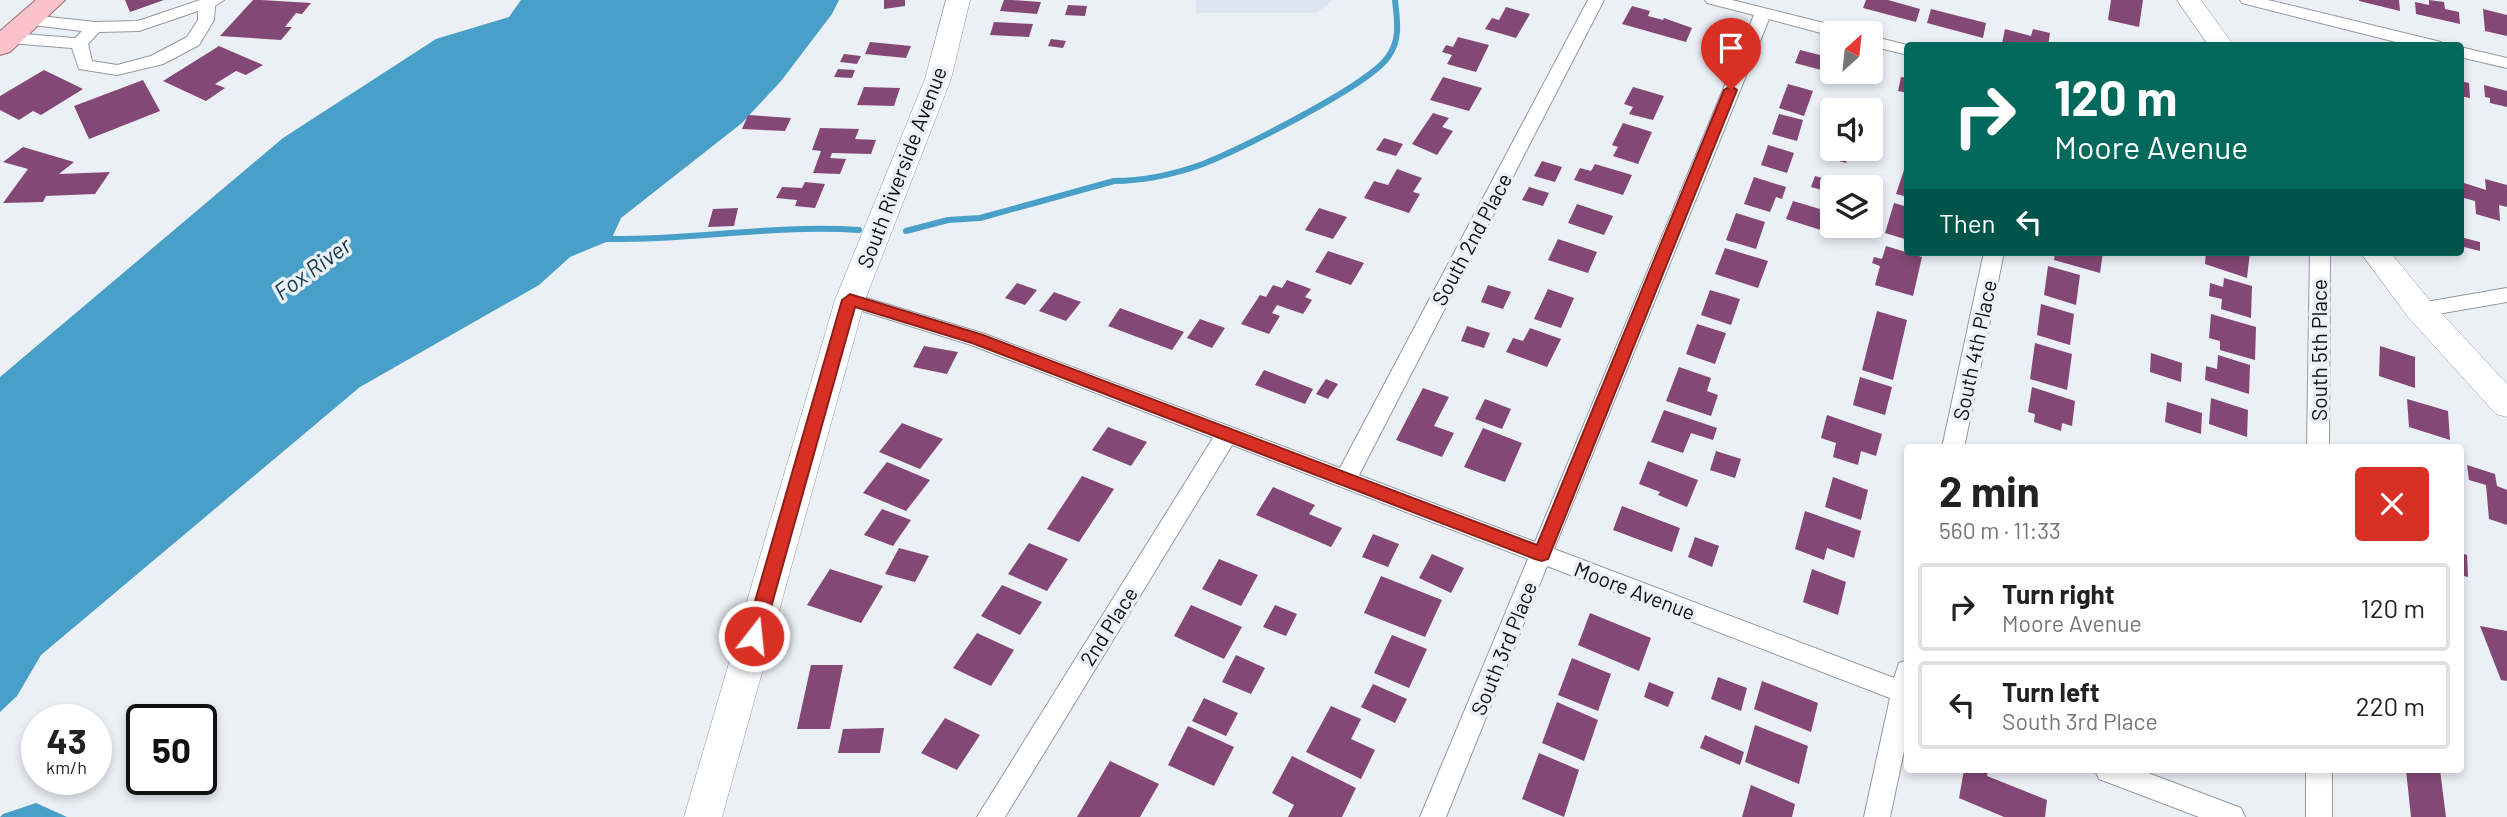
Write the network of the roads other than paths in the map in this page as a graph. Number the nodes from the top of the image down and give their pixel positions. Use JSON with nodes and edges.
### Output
{"nodes":[{"id":1,"x":52,"y":0,"type":"edge"},
{"id":2,"x":958,"y":0,"type":"edge"},
{"id":3,"x":1596,"y":0,"type":"edge"},
{"id":4,"x":1713,"y":0,"type":"edge"},
{"id":5,"x":2189,"y":0,"type":"edge"},
{"id":6,"x":2248,"y":0,"type":"edge"},
{"id":7,"x":211,"y":3,"type":"edge"},
{"id":8,"x":1763,"y":13,"type":"junction"},
{"id":9,"x":31,"y":20,"type":"junction"},
{"id":10,"x":95,"y":27,"type":"junction"},
{"id":11,"x":1820,"y":27,"type":"edge"},
{"id":12,"x":5,"y":42,"type":"edge"},
{"id":13,"x":2219,"y":42,"type":"edge"},
{"id":14,"x":2419,"y":42,"type":"edge"},
{"id":15,"x":79,"y":43,"type":"junction"},
{"id":16,"x":1883,"y":44,"type":"edge"},
{"id":17,"x":1904,"y":49,"type":"edge"},
{"id":18,"x":2464,"y":53,"type":"edge"},
{"id":19,"x":2507,"y":63,"type":"edge"},
{"id":20,"x":1993,"y":256,"type":"edge"},
{"id":21,"x":2320,"y":256,"type":"edge"},
{"id":22,"x":2377,"y":256,"type":"edge"},
{"id":23,"x":2507,"y":295,"type":"edge"},
{"id":24,"x":850,"y":300,"type":"junction"},
{"id":25,"x":2420,"y":310,"type":"junction"},
{"id":26,"x":2507,"y":405,"type":"edge"},
{"id":27,"x":1227,"y":434,"type":"junction"},
{"id":28,"x":1954,"y":444,"type":"edge"},
{"id":29,"x":2318,"y":444,"type":"edge"},
{"id":30,"x":1346,"y":478,"type":"junction"},
{"id":31,"x":1542,"y":554,"type":"junction"},
{"id":32,"x":1904,"y":685,"type":"edge"},
{"id":33,"x":1904,"y":695,"type":"edge"},
{"id":34,"x":2116,"y":773,"type":"edge"},
{"id":35,"x":2319,"y":773,"type":"edge"},
{"id":36,"x":703,"y":817,"type":"edge"},
{"id":37,"x":990,"y":817,"type":"edge"},
{"id":38,"x":1433,"y":817,"type":"edge"},
{"id":39,"x":1877,"y":817,"type":"edge"},
{"id":40,"x":2232,"y":817,"type":"edge"},
{"id":41,"x":2319,"y":817,"type":"edge"}],
"edges":[{"from":1,"to":9,"type":"main road"},
{"from":2,"to":24,"type":"main road","name":"South Riverside Avenue"},
{"from":3,"to":30,"type":"street","name":"South 2nd Place"},
{"from":4,"to":8,"type":"street"},
{"from":5,"to":13,"type":"main road"},
{"from":6,"to":14,"type":"street"},
{"from":7,"to":10,"type":"street"},
{"from":7,"to":15,"type":"street"},
{"from":8,"to":11,"type":"street"},
{"from":8,"to":31,"type":"street","name":"South 3rd Place"},
{"from":9,"to":10,"type":"street"},
{"from":9,"to":12,"type":"main road"},
{"from":10,"to":15,"type":"street"},
{"from":12,"to":15,"type":"street"},
{"from":16,"to":17,"type":"street"},
{"from":18,"to":19,"type":"street"},
{"from":20,"to":28,"type":"street","name":"South 4th Place"},
{"from":21,"to":29,"type":"street","name":"South 5th Place"},
{"from":22,"to":25,"type":"main road"},
{"from":23,"to":25,"type":"street"},
{"from":24,"to":27,"type":"street","name":"Moore Avenue"},
{"from":24,"to":36,"type":"main road","name":"South Riverside Avenue"},
{"from":25,"to":26,"type":"main road"},
{"from":27,"to":30,"type":"street","name":"Moore Avenue"},
{"from":27,"to":37,"type":"street","name":"2nd Place"},
{"from":30,"to":31,"type":"street","name":"Moore Avenue"},
{"from":31,"to":32,"type":"street","name":"Moore Avenue"},
{"from":31,"to":38,"type":"street","name":"South 3rd Place"},
{"from":33,"to":39,"type":"street"},
{"from":34,"to":40,"type":"street"},
{"from":35,"to":41,"type":"street"}]}
